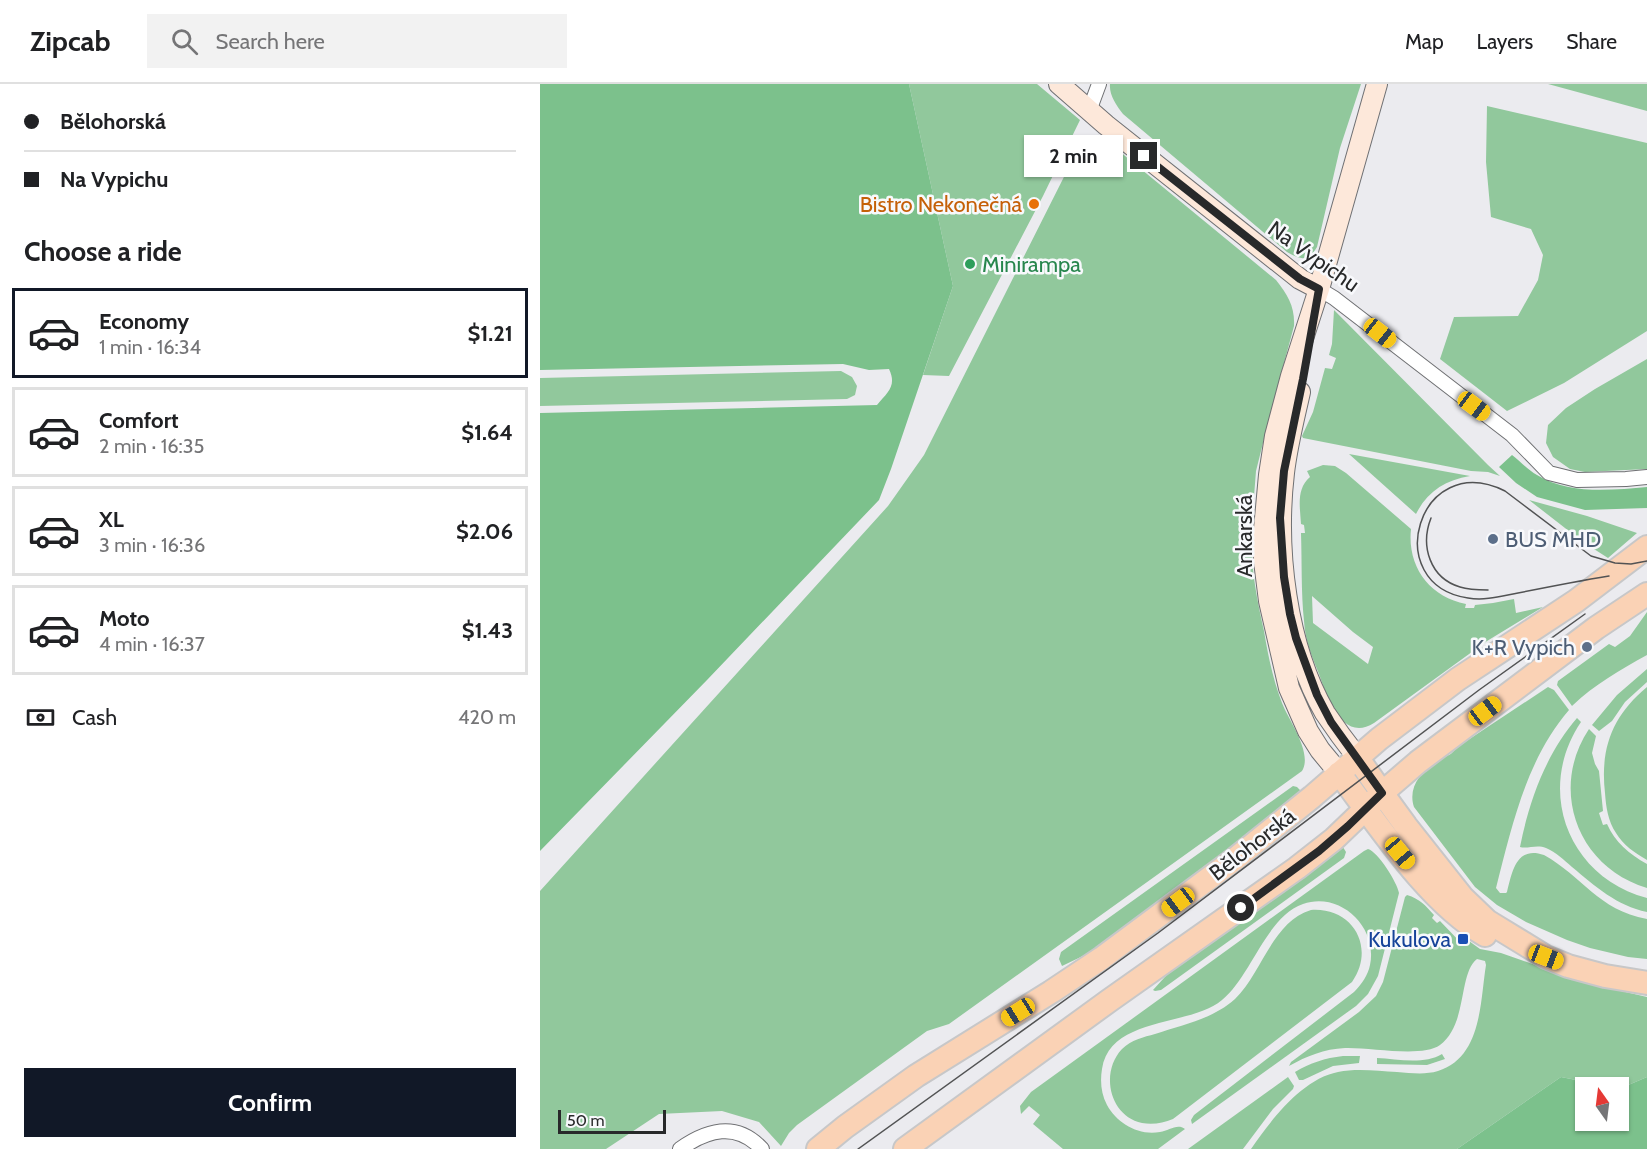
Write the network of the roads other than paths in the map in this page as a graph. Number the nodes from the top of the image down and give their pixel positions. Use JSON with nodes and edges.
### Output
{"nodes":[{"id":1,"x":1059,"y":84,"type":"edge"},
{"id":2,"x":1099,"y":84,"type":"edge"},
{"id":3,"x":1377,"y":84,"type":"edge"},
{"id":4,"x":1089,"y":111,"type":"junction"},
{"id":5,"x":1319,"y":289,"type":"junction"},
{"id":6,"x":1647,"y":477,"type":"edge"},
{"id":7,"x":1647,"y":547,"type":"edge"},
{"id":8,"x":1647,"y":594,"type":"edge"},
{"id":9,"x":1358,"y":757,"type":"junction"},
{"id":10,"x":1339,"y":773,"type":"junction"},
{"id":11,"x":1374,"y":801,"type":"junction"},
{"id":12,"x":1647,"y":983,"type":"edge"},
{"id":13,"x":680,"y":1149,"type":"edge"},
{"id":14,"x":762,"y":1149,"type":"edge"},
{"id":15,"x":818,"y":1149,"type":"edge"},
{"id":16,"x":905,"y":1149,"type":"edge"}],
"edges":[{"from":1,"to":4,"type":"street","name":"Na Vypichu"},
{"from":2,"to":4,"type":"street"},
{"from":3,"to":5,"type":"street","name":"Ankarská"},
{"from":4,"to":5,"type":"street","name":"Na Vypichu"},
{"from":5,"to":6,"type":"street","name":"Na Vypichu"},
{"from":5,"to":9,"type":"street","name":"Ankarská"},
{"from":5,"to":10,"type":"street","name":"Ankarská"},
{"from":7,"to":9,"type":"main road","name":"Bělohorská"},
{"from":8,"to":11,"type":"main road","name":"Bělohorská"},
{"from":9,"to":10,"type":"main road","name":"Bělohorská"},
{"from":9,"to":11,"type":"main road"},
{"from":10,"to":11,"type":"main road"},
{"from":10,"to":15,"type":"main road","name":"Bělohorská"},
{"from":11,"to":12,"type":"main road"},
{"from":11,"to":16,"type":"main road","name":"Bělohorská"},
{"from":13,"to":14,"type":"street"}]}
